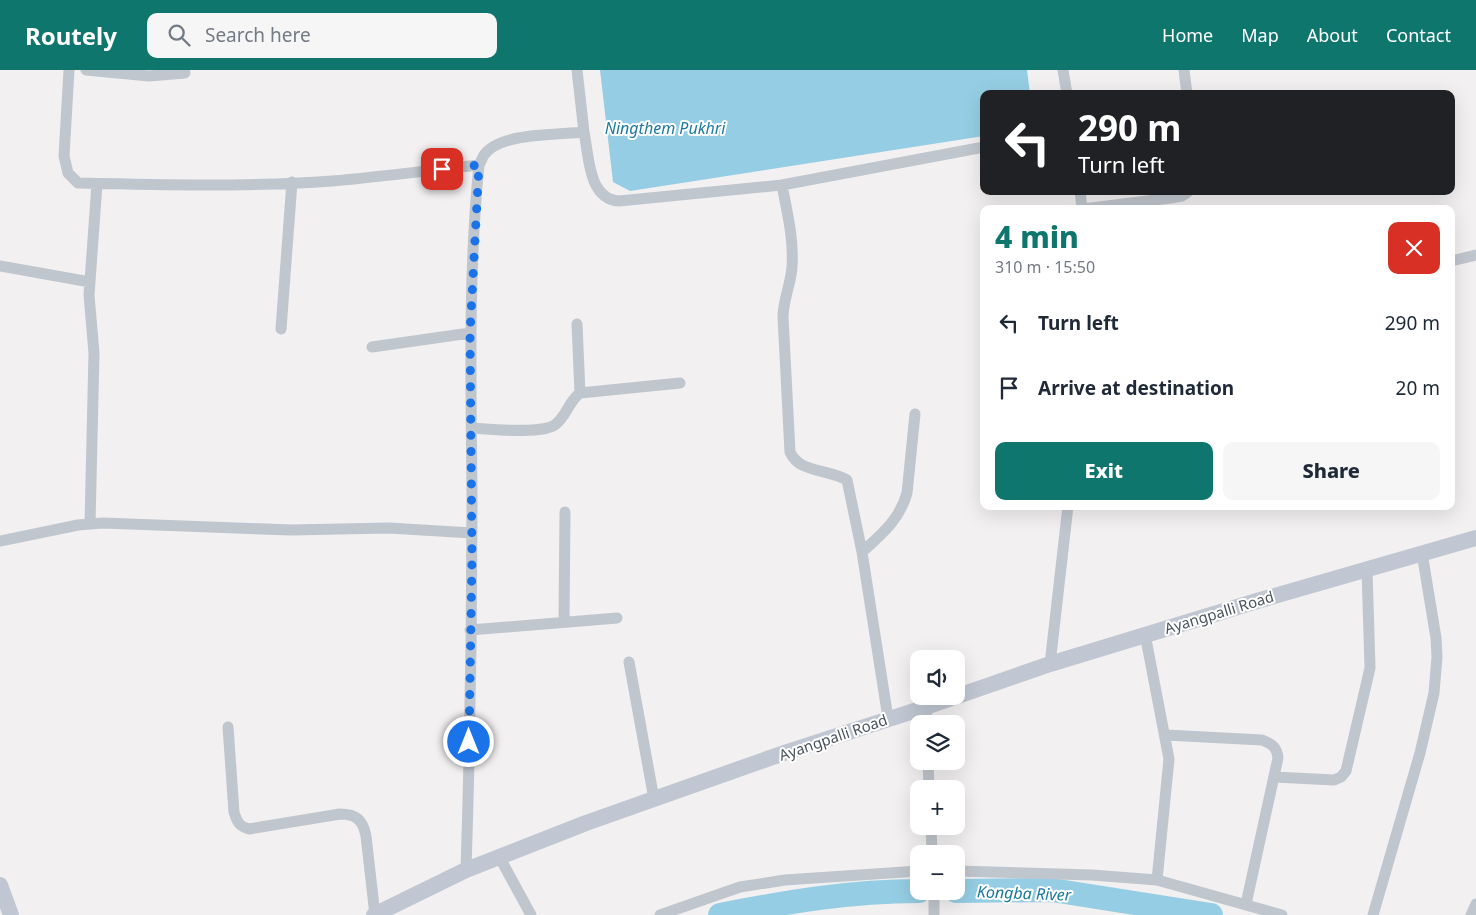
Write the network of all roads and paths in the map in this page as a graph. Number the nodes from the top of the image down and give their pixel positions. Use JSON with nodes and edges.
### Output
{"nodes":[{"id":1,"x":69,"y":70,"type":"edge"},
{"id":2,"x":86,"y":70,"type":"edge"},
{"id":3,"x":577,"y":70,"type":"edge"},
{"id":4,"x":1063,"y":70,"type":"edge"},
{"id":5,"x":1184,"y":70,"type":"edge"},
{"id":6,"x":185,"y":73,"type":"dead end"},
{"id":7,"x":1066,"y":90,"type":"edge"},
{"id":8,"x":1186,"y":90,"type":"edge"},
{"id":9,"x":584,"y":132,"type":"junction"},
{"id":10,"x":980,"y":148,"type":"edge"},
{"id":11,"x":479,"y":165,"type":"junction"},
{"id":12,"x":292,"y":182,"type":"junction"},
{"id":13,"x":98,"y":184,"type":"junction"},
{"id":14,"x":782,"y":185,"type":"junction"},
{"id":15,"x":1183,"y":195,"type":"edge"},
{"id":16,"x":1114,"y":205,"type":"edge"},
{"id":17,"x":1476,"y":255,"type":"edge"},
{"id":18,"x":1455,"y":260,"type":"edge"},
{"id":19,"x":0,"y":266,"type":"edge"},
{"id":20,"x":90,"y":282,"type":"junction"},
{"id":21,"x":577,"y":324,"type":"dead end"},
{"id":22,"x":282,"y":329,"type":"dead end"},
{"id":23,"x":470,"y":333,"type":"junction"},
{"id":24,"x":372,"y":347,"type":"dead end"},
{"id":25,"x":680,"y":383,"type":"dead end"},
{"id":26,"x":580,"y":393,"type":"junction"},
{"id":27,"x":915,"y":414,"type":"dead end"},
{"id":28,"x":472,"y":428,"type":"junction"},
{"id":29,"x":1068,"y":510,"type":"edge"},
{"id":30,"x":565,"y":512,"type":"dead end"},
{"id":31,"x":90,"y":524,"type":"junction"},
{"id":32,"x":472,"y":533,"type":"junction"},
{"id":33,"x":1476,"y":538,"type":"edge"},
{"id":34,"x":0,"y":541,"type":"edge"},
{"id":35,"x":862,"y":552,"type":"junction"},
{"id":36,"x":1422,"y":553,"type":"junction"},
{"id":37,"x":1367,"y":569,"type":"junction"},
{"id":38,"x":617,"y":618,"type":"dead end"},
{"id":39,"x":564,"y":622,"type":"junction"},
{"id":40,"x":470,"y":630,"type":"junction"},
{"id":41,"x":1145,"y":634,"type":"junction"},
{"id":42,"x":629,"y":662,"type":"dead end"},
{"id":43,"x":1050,"y":664,"type":"junction"},
{"id":44,"x":926,"y":707,"type":"junction"},
{"id":45,"x":926,"y":715,"type":"edge"},
{"id":46,"x":888,"y":718,"type":"junction"},
{"id":47,"x":228,"y":727,"type":"dead end"},
{"id":48,"x":1166,"y":736,"type":"junction"},
{"id":49,"x":1274,"y":777,"type":"junction"},
{"id":50,"x":654,"y":799,"type":"junction"},
{"id":51,"x":500,"y":858,"type":"junction"},
{"id":52,"x":466,"y":870,"type":"junction"},
{"id":53,"x":965,"y":871,"type":"edge"},
{"id":54,"x":910,"y":872,"type":"edge"},
{"id":55,"x":1156,"y":880,"type":"junction"},
{"id":56,"x":0,"y":885,"type":"edge"},
{"id":57,"x":934,"y":900,"type":"edge"},
{"id":58,"x":1246,"y":904,"type":"junction"},
{"id":59,"x":1476,"y":904,"type":"edge"},
{"id":60,"x":11,"y":915,"type":"edge"},
{"id":61,"x":374,"y":915,"type":"edge"},
{"id":62,"x":530,"y":915,"type":"edge"},
{"id":63,"x":660,"y":915,"type":"edge"},
{"id":64,"x":934,"y":915,"type":"edge"},
{"id":65,"x":1282,"y":915,"type":"edge"},
{"id":66,"x":1373,"y":915,"type":"edge"},
{"id":67,"x":1471,"y":915,"type":"edge"}],
"edges":[{"from":1,"to":13,"type":"street"},
{"from":2,"to":6,"type":"street"},
{"from":3,"to":9,"type":"street"},
{"from":4,"to":7,"type":"street"},
{"from":5,"to":8,"type":"street"},
{"from":9,"to":11,"type":"street"},
{"from":9,"to":14,"type":"street"},
{"from":10,"to":14,"type":"street"},
{"from":11,"to":12,"type":"street"},
{"from":11,"to":23,"type":"street"},
{"from":12,"to":13,"type":"street"},
{"from":12,"to":22,"type":"street"},
{"from":13,"to":20,"type":"street"},
{"from":14,"to":35,"type":"street"},
{"from":15,"to":16,"type":"street"},
{"from":17,"to":18,"type":"street"},
{"from":19,"to":20,"type":"street"},
{"from":20,"to":31,"type":"street"},
{"from":21,"to":26,"type":"street"},
{"from":23,"to":24,"type":"street"},
{"from":23,"to":28,"type":"street"},
{"from":25,"to":26,"type":"street"},
{"from":26,"to":28,"type":"street"},
{"from":27,"to":35,"type":"street"},
{"from":28,"to":32,"type":"street"},
{"from":29,"to":43,"type":"street"},
{"from":30,"to":39,"type":"street"},
{"from":31,"to":32,"type":"street"},
{"from":31,"to":34,"type":"street"},
{"from":32,"to":40,"type":"street"},
{"from":33,"to":36,"type":"street","name":"Ayangpalli Road"},
{"from":35,"to":46,"type":"street"},
{"from":36,"to":37,"type":"street","name":"Ayangpalli Road"},
{"from":36,"to":66,"type":"street"},
{"from":37,"to":41,"type":"street","name":"Ayangpalli Road"},
{"from":37,"to":49,"type":"street"},
{"from":38,"to":39,"type":"street"},
{"from":39,"to":40,"type":"street"},
{"from":40,"to":52,"type":"street"},
{"from":41,"to":43,"type":"street","name":"Ayangpalli Road"},
{"from":41,"to":48,"type":"street"},
{"from":42,"to":50,"type":"street"},
{"from":43,"to":44,"type":"street","name":"Ayangpalli Road"},
{"from":44,"to":45,"type":"street"},
{"from":44,"to":46,"type":"street","name":"Ayangpalli Road"},
{"from":46,"to":50,"type":"street","name":"Ayangpalli Road"},
{"from":47,"to":61,"type":"street"},
{"from":48,"to":49,"type":"street"},
{"from":48,"to":55,"type":"street"},
{"from":49,"to":58,"type":"street"},
{"from":50,"to":51,"type":"street","name":"Ayangpalli Road"},
{"from":51,"to":52,"type":"street","name":"Ayangpalli Road"},
{"from":51,"to":62,"type":"street"},
{"from":52,"to":61,"type":"street","name":"Ayangpalli Road"},
{"from":53,"to":55,"type":"street"},
{"from":54,"to":63,"type":"street"},
{"from":55,"to":58,"type":"street"},
{"from":56,"to":60,"type":"street"},
{"from":57,"to":64,"type":"street"},
{"from":58,"to":65,"type":"street"},
{"from":59,"to":67,"type":"street"}]}
